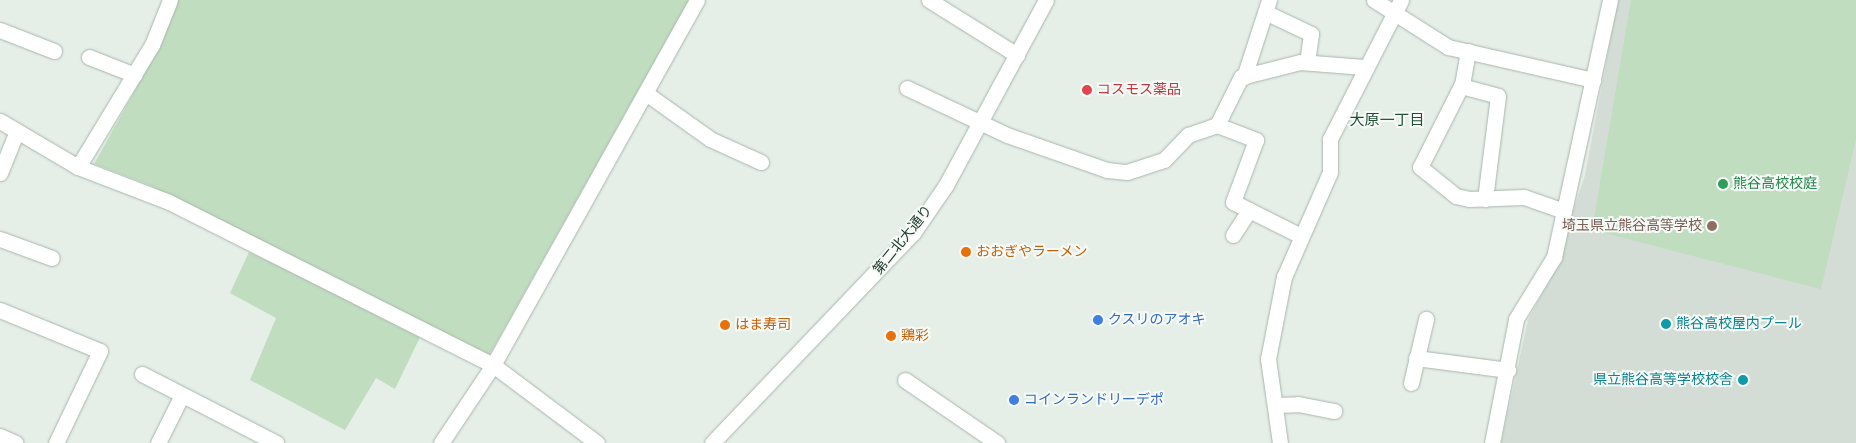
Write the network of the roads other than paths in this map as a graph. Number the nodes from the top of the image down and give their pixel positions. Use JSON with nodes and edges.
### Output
{"nodes":[{"id":1,"x":170,"y":0,"type":"edge"},
{"id":2,"x":697,"y":0,"type":"edge"},
{"id":3,"x":929,"y":0,"type":"edge"},
{"id":4,"x":1046,"y":0,"type":"edge"},
{"id":5,"x":1374,"y":0,"type":"edge"},
{"id":6,"x":1401,"y":0,"type":"edge"},
{"id":7,"x":1610,"y":0,"type":"edge"},
{"id":8,"x":1268,"y":7,"type":"edge"},
{"id":9,"x":1396,"y":15,"type":"junction"},
{"id":10,"x":0,"y":30,"type":"edge"},
{"id":11,"x":54,"y":51,"type":"dead end"},
{"id":12,"x":1468,"y":51,"type":"junction"},
{"id":13,"x":1017,"y":56,"type":"junction"},
{"id":14,"x":89,"y":57,"type":"dead end"},
{"id":15,"x":1307,"y":62,"type":"junction"},
{"id":16,"x":1364,"y":67,"type":"junction"},
{"id":17,"x":135,"y":75,"type":"junction"},
{"id":18,"x":1244,"y":77,"type":"junction"},
{"id":19,"x":1593,"y":80,"type":"junction"},
{"id":20,"x":1460,"y":86,"type":"junction"},
{"id":21,"x":907,"y":88,"type":"dead end"},
{"id":22,"x":647,"y":94,"type":"junction"},
{"id":23,"x":0,"y":121,"type":"edge"},
{"id":24,"x":980,"y":124,"type":"junction"},
{"id":25,"x":1217,"y":125,"type":"junction"},
{"id":26,"x":17,"y":131,"type":"junction"},
{"id":27,"x":761,"y":162,"type":"dead end"},
{"id":28,"x":78,"y":167,"type":"junction"},
{"id":29,"x":0,"y":173,"type":"edge"},
{"id":30,"x":1485,"y":199,"type":"junction"},
{"id":31,"x":1249,"y":210,"type":"junction"},
{"id":32,"x":1564,"y":212,"type":"junction"},
{"id":33,"x":1233,"y":235,"type":"dead end"},
{"id":34,"x":1299,"y":235,"type":"junction"},
{"id":35,"x":0,"y":239,"type":"edge"},
{"id":36,"x":52,"y":258,"type":"dead end"},
{"id":37,"x":0,"y":310,"type":"edge"},
{"id":38,"x":1426,"y":319,"type":"dead end"},
{"id":39,"x":1416,"y":358,"type":"junction"},
{"id":40,"x":493,"y":365,"type":"junction"},
{"id":41,"x":1508,"y":370,"type":"junction"},
{"id":42,"x":142,"y":374,"type":"dead end"},
{"id":43,"x":905,"y":380,"type":"dead end"},
{"id":44,"x":1411,"y":383,"type":"dead end"},
{"id":45,"x":182,"y":395,"type":"junction"},
{"id":46,"x":1275,"y":404,"type":"junction"},
{"id":47,"x":1334,"y":411,"type":"dead end"},
{"id":48,"x":0,"y":436,"type":"edge"},
{"id":49,"x":16,"y":443,"type":"edge"},
{"id":50,"x":56,"y":443,"type":"edge"},
{"id":51,"x":158,"y":443,"type":"edge"},
{"id":52,"x":276,"y":443,"type":"edge"},
{"id":53,"x":441,"y":443,"type":"edge"},
{"id":54,"x":597,"y":443,"type":"edge"},
{"id":55,"x":712,"y":443,"type":"edge"},
{"id":56,"x":996,"y":443,"type":"edge"},
{"id":57,"x":1280,"y":443,"type":"edge"},
{"id":58,"x":1492,"y":443,"type":"edge"}],
"edges":[{"from":1,"to":17,"type":"street"},
{"from":2,"to":22,"type":"street"},
{"from":3,"to":13,"type":"street"},
{"from":4,"to":13,"type":"street","name":"第二北大通り"},
{"from":5,"to":9,"type":"street"},
{"from":6,"to":9,"type":"street"},
{"from":7,"to":19,"type":"street"},
{"from":8,"to":15,"type":"street"},
{"from":8,"to":18,"type":"street"},
{"from":9,"to":12,"type":"street"},
{"from":9,"to":16,"type":"street"},
{"from":10,"to":11,"type":"street"},
{"from":12,"to":19,"type":"street"},
{"from":12,"to":20,"type":"street"},
{"from":13,"to":24,"type":"street","name":"第二北大通り"},
{"from":14,"to":17,"type":"street"},
{"from":15,"to":16,"type":"street"},
{"from":15,"to":18,"type":"street"},
{"from":16,"to":34,"type":"street"},
{"from":17,"to":28,"type":"street"},
{"from":18,"to":25,"type":"street"},
{"from":19,"to":32,"type":"street"},
{"from":20,"to":30,"type":"street"},
{"from":20,"to":30,"type":"street"},
{"from":21,"to":24,"type":"street"},
{"from":22,"to":27,"type":"street"},
{"from":22,"to":40,"type":"street"},
{"from":23,"to":26,"type":"street"},
{"from":24,"to":25,"type":"street"},
{"from":24,"to":55,"type":"street","name":"第二北大通り"},
{"from":25,"to":31,"type":"street"},
{"from":26,"to":28,"type":"street"},
{"from":26,"to":29,"type":"street"},
{"from":28,"to":40,"type":"street"},
{"from":30,"to":32,"type":"street"},
{"from":31,"to":33,"type":"street"},
{"from":31,"to":34,"type":"street"},
{"from":32,"to":41,"type":"street"},
{"from":34,"to":46,"type":"street"},
{"from":35,"to":36,"type":"street"},
{"from":37,"to":50,"type":"street"},
{"from":38,"to":39,"type":"street"},
{"from":39,"to":41,"type":"street"},
{"from":39,"to":44,"type":"street"},
{"from":40,"to":53,"type":"street"},
{"from":40,"to":54,"type":"street"},
{"from":41,"to":58,"type":"street"},
{"from":42,"to":45,"type":"street"},
{"from":43,"to":56,"type":"street"},
{"from":45,"to":51,"type":"street"},
{"from":45,"to":52,"type":"street"},
{"from":46,"to":47,"type":"street"},
{"from":46,"to":57,"type":"street"},
{"from":48,"to":49,"type":"street"}]}
